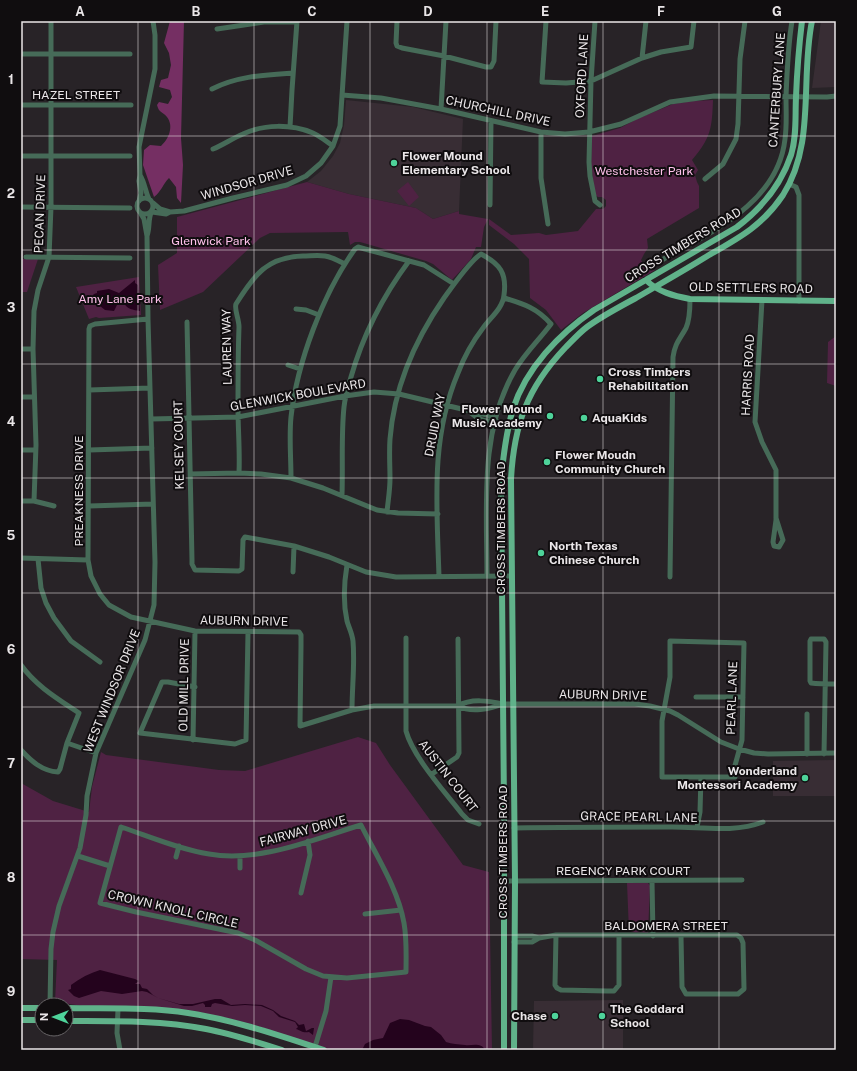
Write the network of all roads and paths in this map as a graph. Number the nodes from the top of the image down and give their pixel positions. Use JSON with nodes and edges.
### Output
{"nodes":[{"id":1,"x":51,"y":21,"type":"edge"},
{"id":2,"x":153,"y":21,"type":"edge"},
{"id":3,"x":297,"y":21,"type":"edge"},
{"id":4,"x":347,"y":21,"type":"edge"},
{"id":5,"x":397,"y":21,"type":"edge"},
{"id":6,"x":446,"y":21,"type":"edge"},
{"id":7,"x":496,"y":21,"type":"edge"},
{"id":8,"x":546,"y":21,"type":"edge"},
{"id":9,"x":595,"y":21,"type":"edge"},
{"id":10,"x":646,"y":21,"type":"edge"},
{"id":11,"x":694,"y":21,"type":"edge"},
{"id":12,"x":745,"y":21,"type":"edge"},
{"id":13,"x":792,"y":21,"type":"edge"},
{"id":14,"x":802,"y":21,"type":"edge"},
{"id":15,"x":812,"y":21,"type":"edge"},
{"id":16,"x":217,"y":29,"type":"dead end"},
{"id":17,"x":21,"y":54,"type":"edge"},
{"id":18,"x":50,"y":54,"type":"junction"},
{"id":19,"x":130,"y":54,"type":"dead end"},
{"id":20,"x":444,"y":56,"type":"junction"},
{"id":21,"x":642,"y":58,"type":"junction"},
{"id":22,"x":293,"y":73,"type":"junction"},
{"id":23,"x":591,"y":81,"type":"junction"},
{"id":24,"x":212,"y":89,"type":"dead end"},
{"id":25,"x":342,"y":95,"type":"junction"},
{"id":26,"x":836,"y":96,"type":"edge"},
{"id":27,"x":738,"y":97,"type":"junction"},
{"id":28,"x":786,"y":97,"type":"junction"},
{"id":29,"x":796,"y":97,"type":"junction"},
{"id":30,"x":805,"y":97,"type":"junction"},
{"id":31,"x":21,"y":105,"type":"edge"},
{"id":32,"x":50,"y":105,"type":"junction"},
{"id":33,"x":131,"y":105,"type":"dead end"},
{"id":34,"x":441,"y":109,"type":"junction"},
{"id":35,"x":491,"y":121,"type":"junction"},
{"id":36,"x":290,"y":127,"type":"junction"},
{"id":37,"x":540,"y":132,"type":"junction"},
{"id":38,"x":590,"y":132,"type":"junction"},
{"id":39,"x":333,"y":146,"type":"junction"},
{"id":40,"x":213,"y":149,"type":"dead end"},
{"id":41,"x":21,"y":156,"type":"edge"},
{"id":42,"x":51,"y":156,"type":"junction"},
{"id":43,"x":130,"y":156,"type":"dead end"},
{"id":44,"x":140,"y":175,"type":"junction"},
{"id":45,"x":705,"y":179,"type":"dead end"},
{"id":46,"x":789,"y":184,"type":"junction"},
{"id":47,"x":139,"y":201,"type":"junction"},
{"id":48,"x":151,"y":201,"type":"junction"},
{"id":49,"x":490,"y":205,"type":"dead end"},
{"id":50,"x":600,"y":205,"type":"dead end"},
{"id":51,"x":21,"y":207,"type":"edge"},
{"id":52,"x":51,"y":207,"type":"junction"},
{"id":53,"x":130,"y":208,"type":"dead end"},
{"id":54,"x":151,"y":212,"type":"junction"},
{"id":55,"x":170,"y":212,"type":"junction"},
{"id":56,"x":141,"y":214,"type":"junction"},
{"id":57,"x":548,"y":224,"type":"dead end"},
{"id":58,"x":734,"y":229,"type":"junction"},
{"id":59,"x":147,"y":236,"type":"junction"},
{"id":60,"x":740,"y":237,"type":"junction"},
{"id":61,"x":26,"y":257,"type":"dead end"},
{"id":62,"x":49,"y":257,"type":"junction"},
{"id":63,"x":130,"y":258,"type":"dead end"},
{"id":64,"x":409,"y":261,"type":"junction"},
{"id":65,"x":653,"y":262,"type":"dead end"},
{"id":66,"x":345,"y":264,"type":"junction"},
{"id":67,"x":646,"y":280,"type":"junction"},
{"id":68,"x":454,"y":284,"type":"junction"},
{"id":69,"x":653,"y":288,"type":"junction"},
{"id":70,"x":504,"y":298,"type":"junction"},
{"id":71,"x":690,"y":299,"type":"junction"},
{"id":72,"x":762,"y":300,"type":"junction"},
{"id":73,"x":799,"y":301,"type":"junction"},
{"id":74,"x":836,"y":302,"type":"edge"},
{"id":75,"x":296,"y":309,"type":"dead end"},
{"id":76,"x":319,"y":315,"type":"junction"},
{"id":77,"x":148,"y":319,"type":"junction"},
{"id":78,"x":187,"y":322,"type":"dead end"},
{"id":79,"x":21,"y":349,"type":"edge"},
{"id":80,"x":33,"y":349,"type":"junction"},
{"id":81,"x":288,"y":365,"type":"dead end"},
{"id":82,"x":300,"y":369,"type":"junction"},
{"id":83,"x":150,"y":388,"type":"junction"},
{"id":84,"x":89,"y":390,"type":"junction"},
{"id":85,"x":399,"y":394,"type":"junction"},
{"id":86,"x":345,"y":396,"type":"junction"},
{"id":87,"x":21,"y":397,"type":"edge"},
{"id":88,"x":34,"y":397,"type":"junction"},
{"id":89,"x":293,"y":406,"type":"junction"},
{"id":90,"x":446,"y":406,"type":"junction"},
{"id":91,"x":238,"y":417,"type":"junction"},
{"id":92,"x":151,"y":419,"type":"junction"},
{"id":93,"x":188,"y":419,"type":"junction"},
{"id":94,"x":494,"y":420,"type":"junction"},
{"id":95,"x":509,"y":426,"type":"junction"},
{"id":96,"x":518,"y":429,"type":"junction"},
{"id":97,"x":152,"y":448,"type":"junction"},
{"id":98,"x":21,"y":450,"type":"edge"},
{"id":99,"x":35,"y":450,"type":"junction"},
{"id":100,"x":89,"y":450,"type":"junction"},
{"id":101,"x":239,"y":473,"type":"junction"},
{"id":102,"x":190,"y":474,"type":"junction"},
{"id":103,"x":291,"y":478,"type":"junction"},
{"id":104,"x":342,"y":495,"type":"junction"},
{"id":105,"x":21,"y":501,"type":"edge"},
{"id":106,"x":34,"y":501,"type":"junction"},
{"id":107,"x":153,"y":504,"type":"junction"},
{"id":108,"x":54,"y":506,"type":"dead end"},
{"id":109,"x":89,"y":506,"type":"junction"},
{"id":110,"x":388,"y":512,"type":"junction"},
{"id":111,"x":438,"y":514,"type":"junction"},
{"id":112,"x":776,"y":518,"type":"junction"},
{"id":113,"x":294,"y":546,"type":"junction"},
{"id":114,"x":21,"y":558,"type":"edge"},
{"id":115,"x":38,"y":558,"type":"junction"},
{"id":116,"x":88,"y":560,"type":"junction"},
{"id":117,"x":346,"y":565,"type":"junction"},
{"id":118,"x":293,"y":572,"type":"dead end"},
{"id":119,"x":487,"y":576,"type":"junction"},
{"id":120,"x":503,"y":576,"type":"junction"},
{"id":121,"x":512,"y":576,"type":"junction"},
{"id":122,"x":439,"y":577,"type":"junction"},
{"id":123,"x":670,"y":577,"type":"dead end"},
{"id":124,"x":150,"y":622,"type":"junction"},
{"id":125,"x":196,"y":631,"type":"junction"},
{"id":126,"x":248,"y":632,"type":"junction"},
{"id":127,"x":406,"y":638,"type":"dead end"},
{"id":128,"x":458,"y":639,"type":"dead end"},
{"id":129,"x":100,"y":662,"type":"dead end"},
{"id":130,"x":21,"y":665,"type":"edge"},
{"id":131,"x":826,"y":684,"type":"junction"},
{"id":132,"x":836,"y":684,"type":"edge"},
{"id":133,"x":194,"y":687,"type":"junction"},
{"id":134,"x":696,"y":697,"type":"dead end"},
{"id":135,"x":743,"y":697,"type":"junction"},
{"id":136,"x":503,"y":704,"type":"junction"},
{"id":137,"x":513,"y":704,"type":"junction"},
{"id":138,"x":406,"y":705,"type":"junction"},
{"id":139,"x":458,"y":706,"type":"junction"},
{"id":140,"x":664,"y":709,"type":"junction"},
{"id":141,"x":352,"y":710,"type":"junction"},
{"id":142,"x":807,"y":714,"type":"dead end"},
{"id":143,"x":193,"y":740,"type":"junction"},
{"id":144,"x":67,"y":743,"type":"junction"},
{"id":145,"x":739,"y":749,"type":"junction"},
{"id":146,"x":21,"y":750,"type":"edge"},
{"id":147,"x":96,"y":753,"type":"junction"},
{"id":148,"x":836,"y":753,"type":"edge"},
{"id":149,"x":807,"y":754,"type":"junction"},
{"id":150,"x":824,"y":754,"type":"junction"},
{"id":151,"x":432,"y":774,"type":"junction"},
{"id":152,"x":701,"y":777,"type":"junction"},
{"id":153,"x":763,"y":822,"type":"dead end"},
{"id":154,"x":479,"y":824,"type":"dead end"},
{"id":155,"x":121,"y":827,"type":"joint"},
{"id":156,"x":697,"y":827,"type":"junction"},
{"id":157,"x":514,"y":828,"type":"junction"},
{"id":158,"x":308,"y":841,"type":"junction"},
{"id":159,"x":179,"y":846,"type":"junction"},
{"id":160,"x":78,"y":856,"type":"junction"},
{"id":161,"x":240,"y":856,"type":"junction"},
{"id":162,"x":176,"y":857,"type":"dead end"},
{"id":163,"x":110,"y":866,"type":"junction"},
{"id":164,"x":240,"y":868,"type":"dead end"},
{"id":165,"x":652,"y":880,"type":"junction"},
{"id":166,"x":742,"y":880,"type":"dead end"},
{"id":167,"x":504,"y":881,"type":"junction"},
{"id":168,"x":515,"y":881,"type":"junction"},
{"id":169,"x":300,"y":893,"type":"dead end"},
{"id":170,"x":401,"y":910,"type":"junction"},
{"id":171,"x":365,"y":914,"type":"dead end"},
{"id":172,"x":556,"y":935,"type":"junction"},
{"id":173,"x":619,"y":936,"type":"junction"},
{"id":174,"x":653,"y":936,"type":"junction"},
{"id":175,"x":681,"y":936,"type":"junction"},
{"id":176,"x":514,"y":939,"type":"junction"},
{"id":177,"x":406,"y":972,"type":"joint"},
{"id":178,"x":331,"y":977,"type":"junction"},
{"id":179,"x":50,"y":997,"type":"edge"},
{"id":180,"x":21,"y":1008,"type":"edge"},
{"id":181,"x":34,"y":1008,"type":"edge"},
{"id":182,"x":74,"y":1008,"type":"edge"},
{"id":183,"x":82,"y":1008,"type":"junction"},
{"id":184,"x":118,"y":1009,"type":"junction"},
{"id":185,"x":21,"y":1020,"type":"edge"},
{"id":186,"x":34,"y":1020,"type":"edge"},
{"id":187,"x":74,"y":1021,"type":"edge"},
{"id":188,"x":82,"y":1021,"type":"junction"},
{"id":189,"x":117,"y":1021,"type":"junction"},
{"id":190,"x":315,"y":1049,"type":"edge"},
{"id":191,"x":120,"y":1050,"type":"edge"},
{"id":192,"x":282,"y":1050,"type":"edge"},
{"id":193,"x":324,"y":1050,"type":"edge"},
{"id":194,"x":504,"y":1050,"type":"edge"},
{"id":195,"x":514,"y":1050,"type":"edge"}],
"edges":[{"from":1,"to":18,"type":"street","name":"PECAN DRIVE"},
{"from":2,"to":44,"type":"street","name":"WEST WINDSOR DRIVE"},
{"from":3,"to":16,"type":"street"},
{"from":3,"to":22,"type":"street"},
{"from":4,"to":25,"type":"street","name":"WINDSOR DRIVE"},
{"from":5,"to":20,"type":"street"},
{"from":6,"to":20,"type":"street"},
{"from":7,"to":20,"type":"street"},
{"from":8,"to":23,"type":"street"},
{"from":9,"to":23,"type":"street","name":"OXFORD LANE"},
{"from":10,"to":21,"type":"street"},
{"from":11,"to":21,"type":"street"},
{"from":12,"to":27,"type":"street"},
{"from":13,"to":28,"type":"street","name":"CANTERBURY LANE"},
{"from":14,"to":29,"type":"main road","name":"CROSS TIMBERS ROAD"},
{"from":15,"to":30,"type":"main road","name":"CROSS TIMBERS ROAD"},
{"from":17,"to":18,"type":"street"},
{"from":18,"to":19,"type":"street"},
{"from":18,"to":32,"type":"street","name":"PECAN DRIVE"},
{"from":20,"to":34,"type":"street"},
{"from":21,"to":23,"type":"street"},
{"from":22,"to":24,"type":"street"},
{"from":22,"to":36,"type":"street"},
{"from":23,"to":38,"type":"street","name":"OXFORD LANE"},
{"from":25,"to":34,"type":"street","name":"CHURCHILL DRIVE"},
{"from":25,"to":39,"type":"street","name":"WINDSOR DRIVE"},
{"from":26,"to":30,"type":"street","name":"CHURCHILL DRIVE"},
{"from":27,"to":28,"type":"street","name":"CHURCHILL DRIVE"},
{"from":27,"to":38,"type":"street","name":"CHURCHILL DRIVE"},
{"from":27,"to":45,"type":"street"},
{"from":28,"to":29,"type":"street","name":"CHURCHILL DRIVE"},
{"from":28,"to":65,"type":"street","name":"CANTERBURY LANE"},
{"from":29,"to":30,"type":"street","name":"CHURCHILL DRIVE"},
{"from":29,"to":58,"type":"main road","name":"CROSS TIMBERS ROAD"},
{"from":30,"to":46,"type":"main road","name":"CROSS TIMBERS ROAD"},
{"from":31,"to":32,"type":"street","name":"HAZEL STREET"},
{"from":32,"to":33,"type":"street","name":"HAZEL STREET"},
{"from":32,"to":42,"type":"street","name":"PECAN DRIVE"},
{"from":34,"to":35,"type":"street","name":"CHURCHILL DRIVE"},
{"from":35,"to":37,"type":"street","name":"CHURCHILL DRIVE"},
{"from":35,"to":49,"type":"street"},
{"from":36,"to":39,"type":"street"},
{"from":36,"to":40,"type":"street"},
{"from":37,"to":38,"type":"street","name":"CHURCHILL DRIVE"},
{"from":37,"to":57,"type":"street"},
{"from":38,"to":50,"type":"street","name":"OXFORD LANE"},
{"from":39,"to":55,"type":"street","name":"WINDSOR DRIVE"},
{"from":41,"to":42,"type":"street"},
{"from":42,"to":43,"type":"street"},
{"from":42,"to":52,"type":"street","name":"PECAN DRIVE"},
{"from":44,"to":47,"type":"street","name":"WEST WINDSOR DRIVE"},
{"from":44,"to":48,"type":"street","name":"WEST WINDSOR DRIVE"},
{"from":46,"to":60,"type":"main road","name":"CROSS TIMBERS ROAD"},
{"from":46,"to":73,"type":"street"},
{"from":47,"to":48,"type":"street"},
{"from":47,"to":56,"type":"street","name":"WEST WINDSOR DRIVE"},
{"from":48,"to":54,"type":"street","name":"WEST WINDSOR DRIVE"},
{"from":48,"to":55,"type":"street"},
{"from":51,"to":52,"type":"street"},
{"from":52,"to":53,"type":"street"},
{"from":52,"to":62,"type":"street","name":"PECAN DRIVE"},
{"from":54,"to":55,"type":"street","name":"WINDSOR DRIVE"},
{"from":54,"to":56,"type":"street"},
{"from":54,"to":59,"type":"street","name":"WEST WINDSOR DRIVE"},
{"from":56,"to":59,"type":"street","name":"WEST WINDSOR DRIVE"},
{"from":58,"to":60,"type":"main road"},
{"from":58,"to":67,"type":"main road","name":"CROSS TIMBERS ROAD"},
{"from":59,"to":77,"type":"street","name":"WEST WINDSOR DRIVE"},
{"from":60,"to":69,"type":"main road","name":"CROSS TIMBERS ROAD"},
{"from":61,"to":62,"type":"street"},
{"from":62,"to":63,"type":"street"},
{"from":62,"to":80,"type":"street","name":"PECAN DRIVE"},
{"from":64,"to":66,"type":"street"},
{"from":64,"to":68,"type":"street"},
{"from":64,"to":86,"type":"street"},
{"from":66,"to":76,"type":"street"},
{"from":66,"to":91,"type":"street","name":"LAUREN WAY"},
{"from":67,"to":69,"type":"main road","name":"OLD SETTLERS ROAD"},
{"from":67,"to":95,"type":"main road","name":"CROSS TIMBERS ROAD"},
{"from":68,"to":70,"type":"street"},
{"from":68,"to":85,"type":"street"},
{"from":69,"to":71,"type":"main road","name":"OLD SETTLERS ROAD"},
{"from":69,"to":96,"type":"main road","name":"CROSS TIMBERS ROAD"},
{"from":70,"to":90,"type":"street","name":"DRUID WAY"},
{"from":70,"to":94,"type":"street"},
{"from":71,"to":72,"type":"main road","name":"OLD SETTLERS ROAD"},
{"from":71,"to":123,"type":"street"},
{"from":72,"to":73,"type":"main road","name":"OLD SETTLERS ROAD"},
{"from":72,"to":112,"type":"street","name":"HARRIS ROAD"},
{"from":73,"to":74,"type":"main road","name":"OLD SETTLERS ROAD"},
{"from":75,"to":76,"type":"street"},
{"from":76,"to":82,"type":"street"},
{"from":77,"to":83,"type":"street","name":"WEST WINDSOR DRIVE"},
{"from":77,"to":84,"type":"street","name":"PREAKNESS DRIVE"},
{"from":78,"to":93,"type":"street","name":"KELSEY COURT"},
{"from":79,"to":80,"type":"street"},
{"from":80,"to":88,"type":"street","name":"PECAN DRIVE"},
{"from":81,"to":82,"type":"street"},
{"from":82,"to":89,"type":"street"},
{"from":83,"to":84,"type":"street"},
{"from":83,"to":92,"type":"street","name":"WEST WINDSOR DRIVE"},
{"from":84,"to":100,"type":"street","name":"PREAKNESS DRIVE"},
{"from":85,"to":86,"type":"street","name":"GLENWICK BOULEVARD"},
{"from":85,"to":90,"type":"street","name":"GLENWICK BOULEVARD"},
{"from":85,"to":110,"type":"street"},
{"from":86,"to":89,"type":"street","name":"GLENWICK BOULEVARD"},
{"from":86,"to":104,"type":"street"},
{"from":87,"to":88,"type":"street"},
{"from":88,"to":99,"type":"street","name":"PECAN DRIVE"},
{"from":89,"to":91,"type":"street","name":"GLENWICK BOULEVARD"},
{"from":89,"to":103,"type":"street"},
{"from":90,"to":94,"type":"street","name":"GLENWICK BOULEVARD"},
{"from":90,"to":111,"type":"street","name":"DRUID WAY"},
{"from":91,"to":93,"type":"street","name":"GLENWICK BOULEVARD"},
{"from":91,"to":101,"type":"street","name":"LAUREN WAY"},
{"from":92,"to":93,"type":"street","name":"GLENWICK BOULEVARD"},
{"from":92,"to":97,"type":"street","name":"WEST WINDSOR DRIVE"},
{"from":93,"to":102,"type":"street","name":"KELSEY COURT"},
{"from":94,"to":95,"type":"street","name":"GLENWICK BOULEVARD"},
{"from":94,"to":119,"type":"street"},
{"from":95,"to":96,"type":"street","name":"GLENWICK BOULEVARD"},
{"from":95,"to":120,"type":"main road","name":"CROSS TIMBERS ROAD"},
{"from":96,"to":121,"type":"main road","name":"CROSS TIMBERS ROAD"},
{"from":97,"to":100,"type":"street"},
{"from":97,"to":107,"type":"street","name":"WEST WINDSOR DRIVE"},
{"from":98,"to":99,"type":"street"},
{"from":99,"to":106,"type":"street","name":"PECAN DRIVE"},
{"from":100,"to":109,"type":"street","name":"PREAKNESS DRIVE"},
{"from":101,"to":102,"type":"street"},
{"from":101,"to":103,"type":"street"},
{"from":102,"to":113,"type":"street","name":"KELSEY COURT"},
{"from":103,"to":104,"type":"street"},
{"from":104,"to":110,"type":"street"},
{"from":105,"to":106,"type":"street"},
{"from":106,"to":108,"type":"street"},
{"from":107,"to":109,"type":"street"},
{"from":107,"to":124,"type":"street","name":"WEST WINDSOR DRIVE"},
{"from":109,"to":116,"type":"street","name":"PREAKNESS DRIVE"},
{"from":110,"to":111,"type":"street"},
{"from":111,"to":122,"type":"street","name":"DRUID WAY"},
{"from":112,"to":112,"type":"street","name":"HARRIS ROAD"},
{"from":113,"to":117,"type":"street"},
{"from":113,"to":118,"type":"street"},
{"from":114,"to":115,"type":"street"},
{"from":115,"to":116,"type":"street"},
{"from":115,"to":129,"type":"street"},
{"from":116,"to":124,"type":"street","name":"PREAKNESS DRIVE"},
{"from":117,"to":122,"type":"street"},
{"from":117,"to":141,"type":"street"},
{"from":119,"to":120,"type":"street"},
{"from":119,"to":122,"type":"street"},
{"from":120,"to":121,"type":"street"},
{"from":120,"to":136,"type":"main road","name":"CROSS TIMBERS ROAD"},
{"from":121,"to":137,"type":"main road","name":"CROSS TIMBERS ROAD"},
{"from":124,"to":125,"type":"street","name":"AUBURN DRIVE"},
{"from":124,"to":147,"type":"street","name":"WEST WINDSOR DRIVE"},
{"from":125,"to":126,"type":"street","name":"AUBURN DRIVE"},
{"from":125,"to":133,"type":"street","name":"OLD MILL DRIVE"},
{"from":126,"to":141,"type":"street","name":"AUBURN DRIVE"},
{"from":126,"to":143,"type":"street"},
{"from":127,"to":138,"type":"street","name":"AUSTIN COURT"},
{"from":128,"to":139,"type":"street"},
{"from":130,"to":144,"type":"street"},
{"from":131,"to":131,"type":"street"},
{"from":131,"to":132,"type":"street"},
{"from":131,"to":150,"type":"street"},
{"from":133,"to":143,"type":"street","name":"OLD MILL DRIVE"},
{"from":133,"to":143,"type":"street"},
{"from":134,"to":135,"type":"street"},
{"from":135,"to":140,"type":"street","name":"PEARL LANE"},
{"from":135,"to":145,"type":"street","name":"PEARL LANE"},
{"from":136,"to":137,"type":"street","name":"AUBURN DRIVE"},
{"from":136,"to":139,"type":"street","name":"AUBURN DRIVE"},
{"from":136,"to":167,"type":"main road","name":"CROSS TIMBERS ROAD"},
{"from":137,"to":140,"type":"street","name":"AUBURN DRIVE"},
{"from":137,"to":157,"type":"main road","name":"CROSS TIMBERS ROAD"},
{"from":138,"to":139,"type":"street","name":"AUBURN DRIVE"},
{"from":138,"to":141,"type":"street","name":"AUBURN DRIVE"},
{"from":138,"to":151,"type":"street","name":"AUSTIN COURT"},
{"from":139,"to":151,"type":"street"},
{"from":140,"to":145,"type":"street","name":"AUBURN DRIVE"},
{"from":140,"to":152,"type":"street"},
{"from":142,"to":149,"type":"street"},
{"from":144,"to":146,"type":"street"},
{"from":144,"to":147,"type":"street"},
{"from":145,"to":149,"type":"street","name":"AUBURN DRIVE"},
{"from":145,"to":152,"type":"street","name":"PEARL LANE"},
{"from":147,"to":160,"type":"street","name":"WEST WINDSOR DRIVE"},
{"from":148,"to":150,"type":"street","name":"AUBURN DRIVE"},
{"from":149,"to":150,"type":"street","name":"AUBURN DRIVE"},
{"from":151,"to":154,"type":"street","name":"AUSTIN COURT"},
{"from":152,"to":156,"type":"street"},
{"from":153,"to":156,"type":"street","name":"GRACE PEARL LANE"},
{"from":155,"to":159,"type":"street","name":"FAIRWAY DRIVE"},
{"from":155,"to":163,"type":"street","name":"CROWN KNOLL CIRCLE"},
{"from":156,"to":157,"type":"street","name":"GRACE PEARL LANE"},
{"from":157,"to":168,"type":"main road","name":"CROSS TIMBERS ROAD"},
{"from":158,"to":161,"type":"street","name":"FAIRWAY DRIVE"},
{"from":158,"to":169,"type":"street"},
{"from":158,"to":170,"type":"street","name":"FAIRWAY DRIVE"},
{"from":159,"to":161,"type":"street","name":"FAIRWAY DRIVE"},
{"from":159,"to":162,"type":"street"},
{"from":160,"to":163,"type":"street"},
{"from":160,"to":179,"type":"street","name":"WEST WINDSOR DRIVE"},
{"from":161,"to":164,"type":"street"},
{"from":163,"to":178,"type":"street","name":"CROWN KNOLL CIRCLE"},
{"from":165,"to":166,"type":"street","name":"REGENCY PARK COURT"},
{"from":165,"to":168,"type":"street","name":"REGENCY PARK COURT"},
{"from":165,"to":174,"type":"street"},
{"from":167,"to":168,"type":"street","name":"REGENCY PARK COURT"},
{"from":167,"to":194,"type":"main road","name":"CROSS TIMBERS ROAD"},
{"from":168,"to":176,"type":"main road","name":"CROSS TIMBERS ROAD"},
{"from":170,"to":171,"type":"street"},
{"from":170,"to":177,"type":"street","name":"FAIRWAY DRIVE"},
{"from":172,"to":173,"type":"street","name":"BALDOMERA STREET"},
{"from":172,"to":173,"type":"street"},
{"from":172,"to":176,"type":"street","name":"BALDOMERA STREET"},
{"from":173,"to":174,"type":"street","name":"BALDOMERA STREET"},
{"from":174,"to":175,"type":"street","name":"BALDOMERA STREET"},
{"from":175,"to":175,"type":"street","name":"BALDOMERA STREET"},
{"from":176,"to":195,"type":"main road","name":"CROSS TIMBERS ROAD"},
{"from":177,"to":178,"type":"street","name":"CROWN KNOLL CIRCLE"},
{"from":178,"to":190,"type":"street"},
{"from":180,"to":181,"type":"main road"},
{"from":182,"to":183,"type":"main road"},
{"from":183,"to":184,"type":"main road"},
{"from":183,"to":188,"type":"main road"},
{"from":184,"to":189,"type":"street"},
{"from":184,"to":190,"type":"main road"},
{"from":185,"to":186,"type":"main road"},
{"from":187,"to":188,"type":"main road"},
{"from":188,"to":189,"type":"main road"},
{"from":189,"to":191,"type":"street"},
{"from":189,"to":192,"type":"main road"},
{"from":190,"to":193,"type":"main road"}]}
